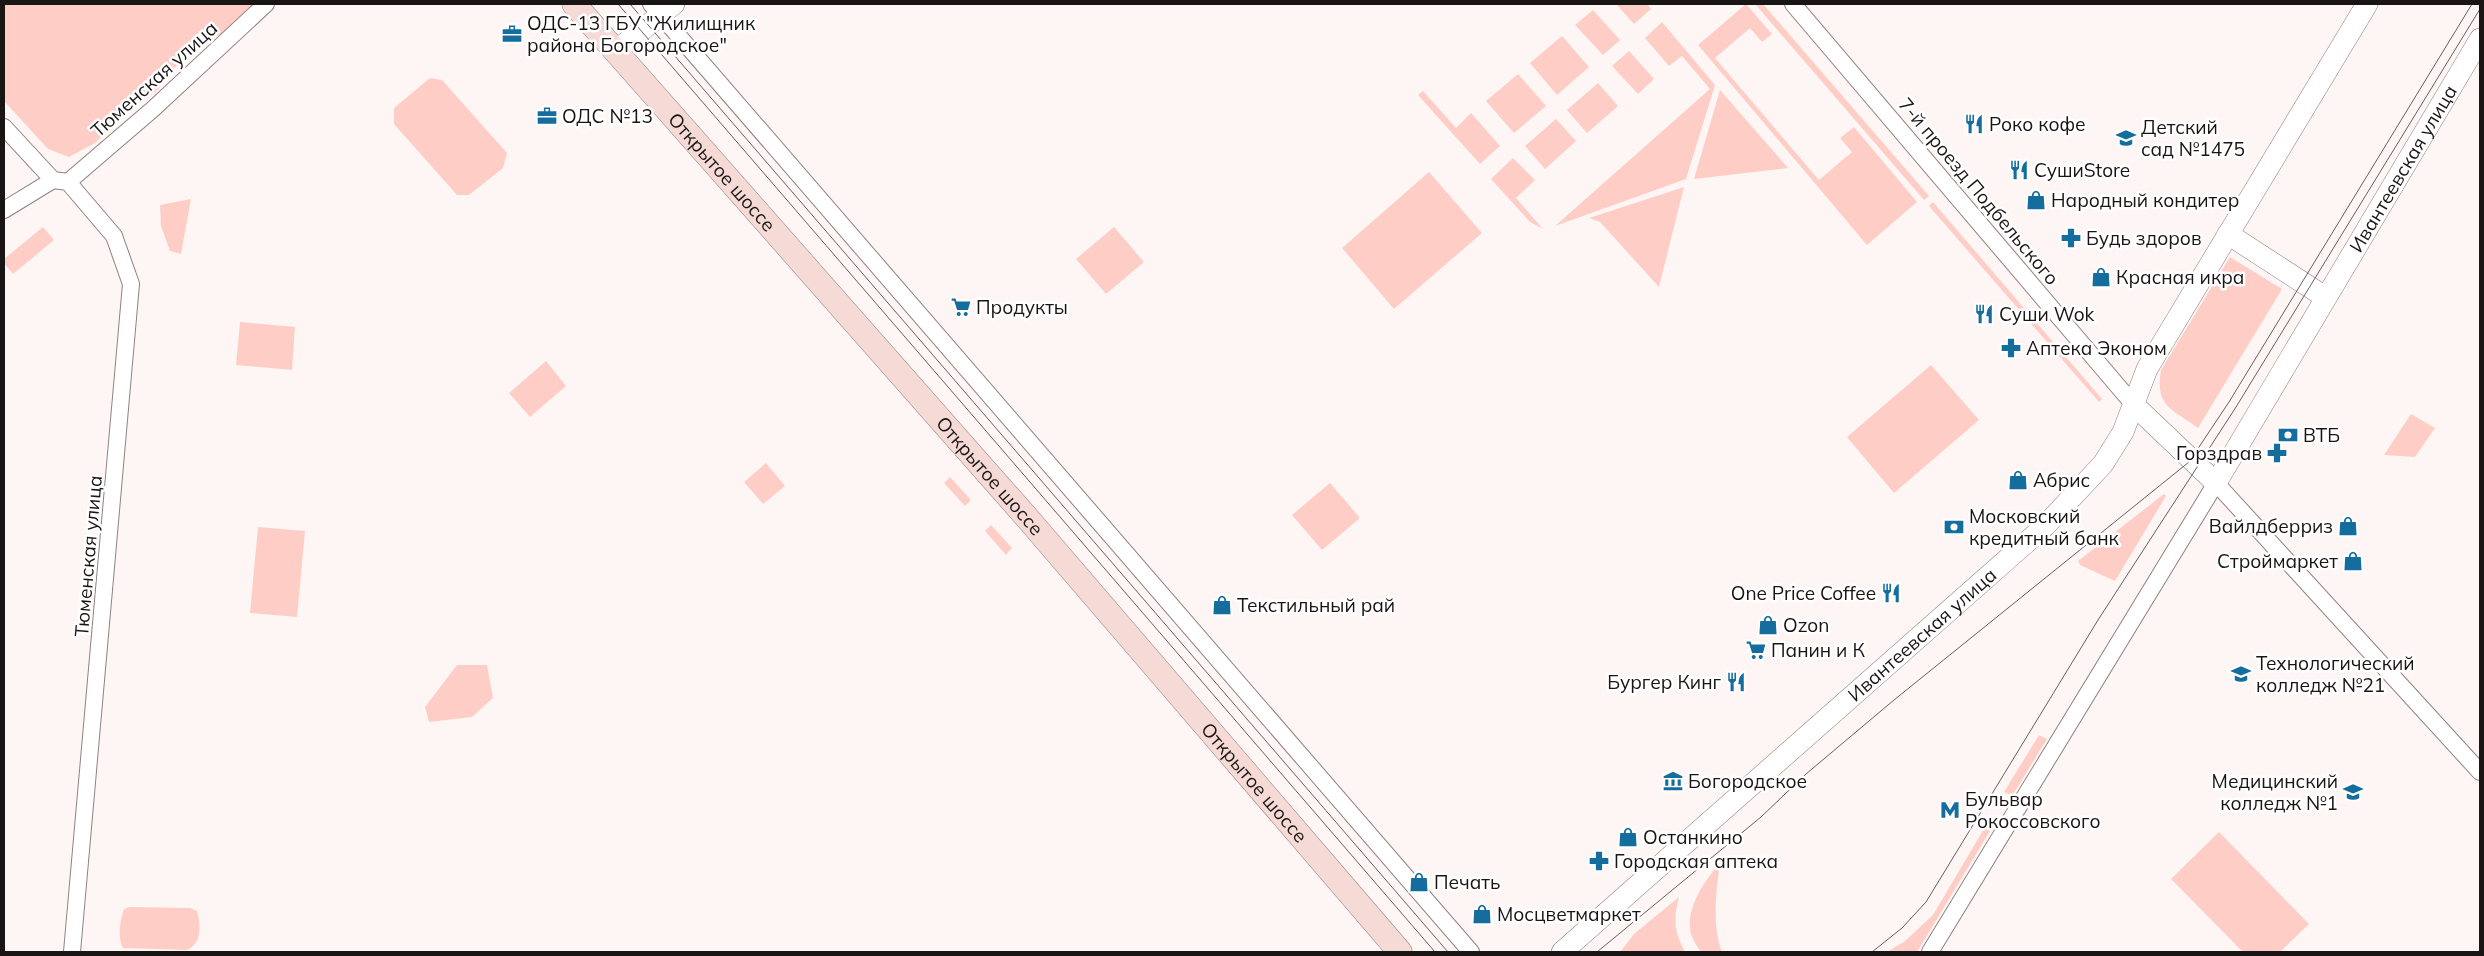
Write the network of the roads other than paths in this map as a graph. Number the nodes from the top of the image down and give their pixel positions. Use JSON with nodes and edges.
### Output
{"nodes":[{"id":1,"x":266,"y":4,"type":"edge"},
{"id":2,"x":574,"y":4,"type":"edge"},
{"id":3,"x":1793,"y":4,"type":"edge"},
{"id":4,"x":2367,"y":4,"type":"edge"},
{"id":5,"x":662,"y":7,"type":"edge"},
{"id":6,"x":2480,"y":39,"type":"edge"},
{"id":7,"x":616,"y":52,"type":"junction"},
{"id":8,"x":4,"y":127,"type":"edge"},
{"id":9,"x":60,"y":181,"type":"junction"},
{"id":10,"x":4,"y":210,"type":"edge"},
{"id":11,"x":2228,"y":234,"type":"junction"},
{"id":12,"x":2325,"y":297,"type":"junction"},
{"id":13,"x":2134,"y":405,"type":"junction"},
{"id":14,"x":2216,"y":483,"type":"junction"},
{"id":15,"x":2480,"y":772,"type":"edge"},
{"id":16,"x":72,"y":952,"type":"edge"},
{"id":17,"x":1400,"y":952,"type":"edge"},
{"id":18,"x":1471,"y":952,"type":"edge"},
{"id":19,"x":1562,"y":952,"type":"edge"},
{"id":20,"x":1930,"y":952,"type":"edge"}],
"edges":[{"from":1,"to":9,"type":"street","name":"Тюменская улица"},
{"from":2,"to":7,"type":"main road","name":"Открытое шоссе"},
{"from":3,"to":13,"type":"street","name":"7-й проезд Подбельского"},
{"from":4,"to":11,"type":"street","name":"Ивантеевская улица"},
{"from":5,"to":7,"type":"street"},
{"from":5,"to":18,"type":"street"},
{"from":6,"to":12,"type":"street","name":"Ивантеевская улица"},
{"from":7,"to":17,"type":"main road","name":"Открытое шоссе"},
{"from":8,"to":9,"type":"street","name":"Тюменская улица"},
{"from":9,"to":10,"type":"street"},
{"from":9,"to":16,"type":"street","name":"Тюменская улица"},
{"from":11,"to":12,"type":"street"},
{"from":11,"to":13,"type":"street","name":"Ивантеевская улица"},
{"from":12,"to":14,"type":"street","name":"Ивантеевская улица"},
{"from":13,"to":14,"type":"street"},
{"from":13,"to":19,"type":"street","name":"Ивантеевская улица"},
{"from":14,"to":15,"type":"street"},
{"from":14,"to":20,"type":"street","name":"Ивантеевская улица"}]}
